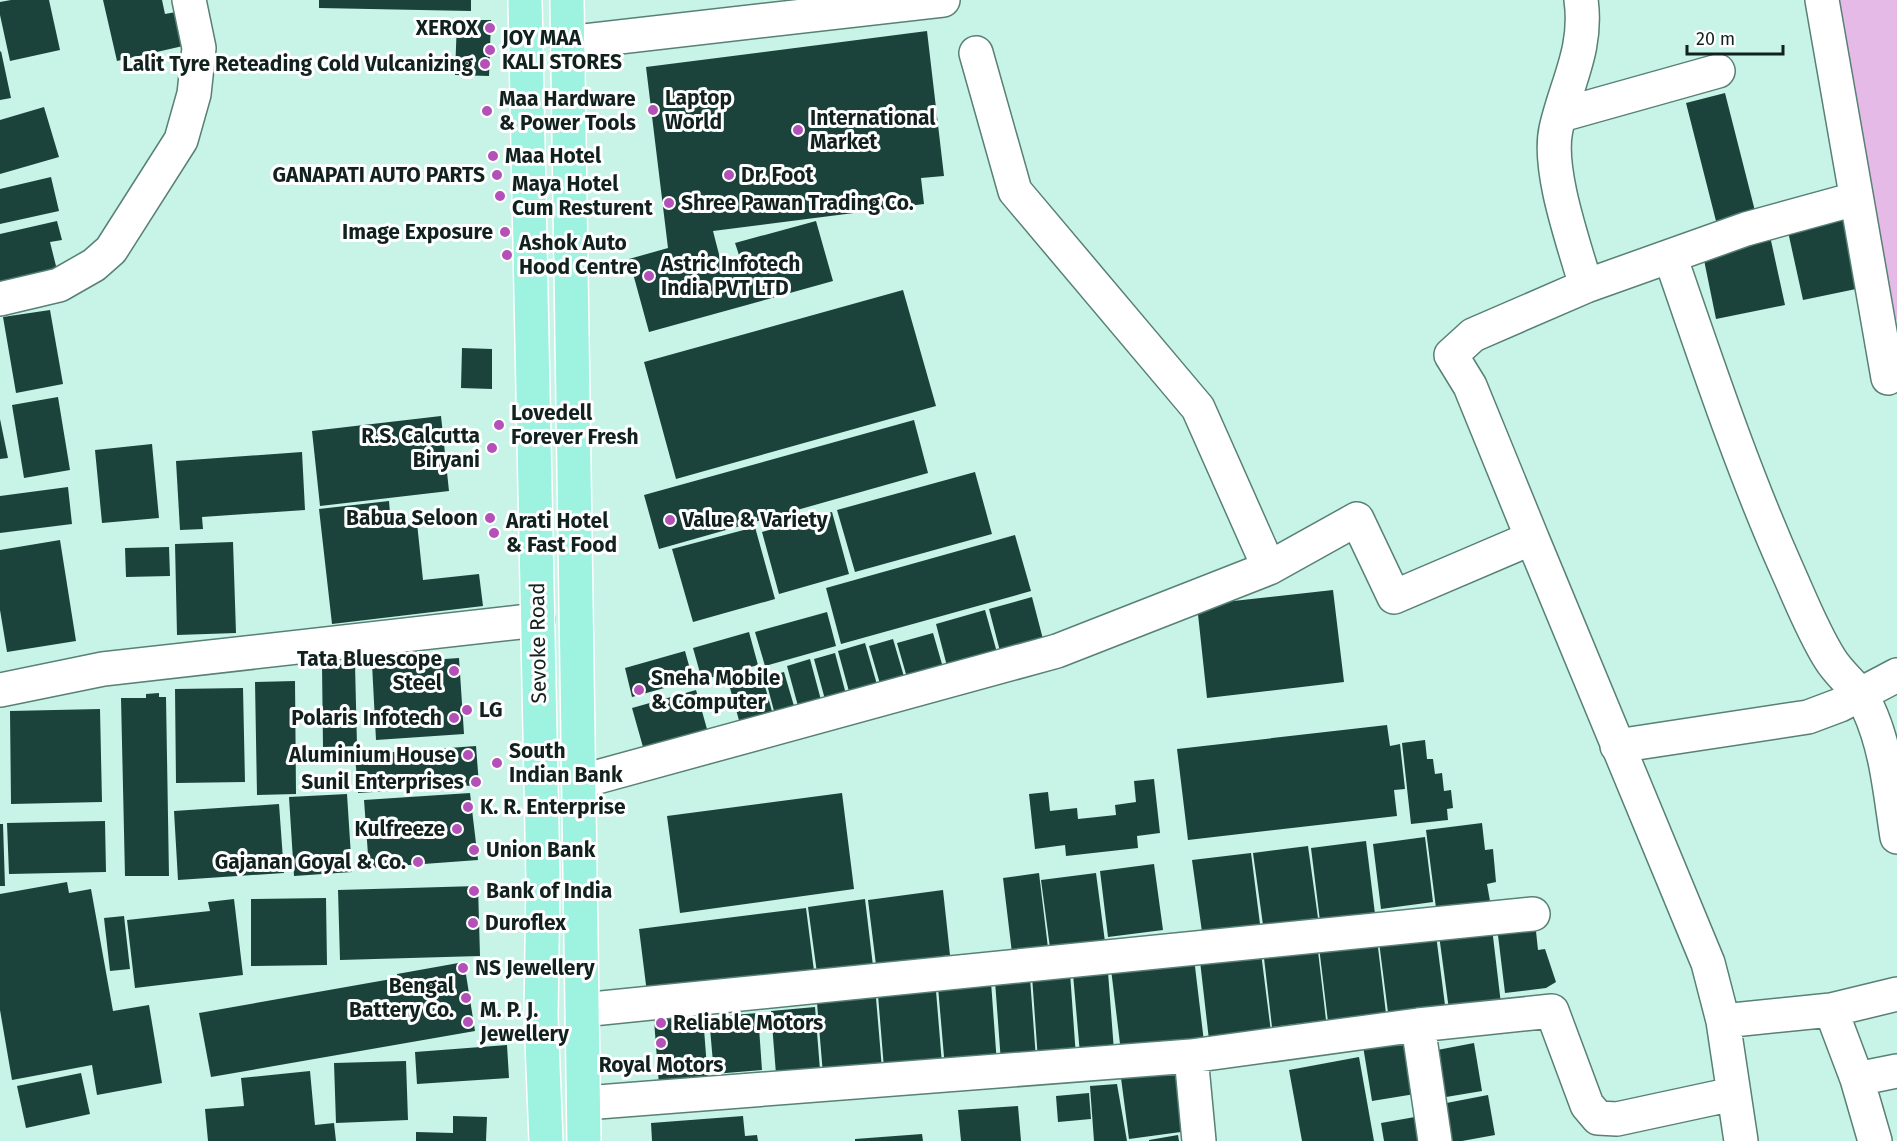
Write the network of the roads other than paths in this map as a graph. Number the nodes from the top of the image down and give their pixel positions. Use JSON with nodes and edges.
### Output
{"nodes":[{"id":1,"x":189,"y":0,"type":"edge"},
{"id":2,"x":525,"y":0,"type":"edge"},
{"id":3,"x":567,"y":0,"type":"edge"},
{"id":4,"x":943,"y":0,"type":"edge"},
{"id":5,"x":1581,"y":0,"type":"edge"},
{"id":6,"x":1822,"y":0,"type":"edge"},
{"id":7,"x":567,"y":43,"type":"junction"},
{"id":8,"x":976,"y":53,"type":"dead end"},
{"id":9,"x":1718,"y":71,"type":"dead end"},
{"id":10,"x":1561,"y":115,"type":"junction"},
{"id":11,"x":1855,"y":199,"type":"junction"},
{"id":12,"x":1670,"y":256,"type":"junction"},
{"id":13,"x":1586,"y":286,"type":"junction"},
{"id":14,"x":0,"y":299,"type":"edge"},
{"id":15,"x":1888,"y":378,"type":"dead end"},
{"id":16,"x":1532,"y":538,"type":"junction"},
{"id":17,"x":1269,"y":568,"type":"junction"},
{"id":18,"x":577,"y":617,"type":"junction"},
{"id":19,"x":538,"y":620,"type":"junction"},
{"id":20,"x":1897,"y":675,"type":"edge"},
{"id":21,"x":0,"y":690,"type":"edge"},
{"id":22,"x":1862,"y":694,"type":"junction"},
{"id":23,"x":1617,"y":746,"type":"junction"},
{"id":24,"x":579,"y":782,"type":"junction"},
{"id":25,"x":1897,"y":837,"type":"edge"},
{"id":26,"x":1533,"y":914,"type":"dead end"},
{"id":27,"x":1897,"y":994,"type":"edge"},
{"id":28,"x":582,"y":1010,"type":"junction"},
{"id":29,"x":1831,"y":1010,"type":"junction"},
{"id":30,"x":1723,"y":1021,"type":"junction"},
{"id":31,"x":1418,"y":1025,"type":"junction"},
{"id":32,"x":1191,"y":1056,"type":"junction"},
{"id":33,"x":1897,"y":1071,"type":"edge"},
{"id":34,"x":1857,"y":1079,"type":"junction"},
{"id":35,"x":1733,"y":1094,"type":"junction"},
{"id":36,"x":585,"y":1103,"type":"junction"},
{"id":37,"x":546,"y":1141,"type":"edge"},
{"id":38,"x":584,"y":1141,"type":"edge"},
{"id":39,"x":1199,"y":1141,"type":"edge"},
{"id":40,"x":1435,"y":1141,"type":"edge"},
{"id":41,"x":1741,"y":1141,"type":"edge"},
{"id":42,"x":1875,"y":1141,"type":"edge"}],
"edges":[{"from":1,"to":14,"type":"street"},
{"from":2,"to":19,"type":"main road","name":"Sevoke Road"},
{"from":3,"to":7,"type":"main road","name":"Sevoke Road"},
{"from":4,"to":7,"type":"street"},
{"from":5,"to":10,"type":"street"},
{"from":6,"to":11,"type":"street"},
{"from":7,"to":18,"type":"main road","name":"Sevoke Road"},
{"from":8,"to":17,"type":"street"},
{"from":9,"to":10,"type":"street"},
{"from":10,"to":13,"type":"street"},
{"from":11,"to":12,"type":"street"},
{"from":11,"to":15,"type":"street"},
{"from":12,"to":13,"type":"street"},
{"from":12,"to":22,"type":"street"},
{"from":13,"to":16,"type":"street"},
{"from":16,"to":17,"type":"street"},
{"from":16,"to":23,"type":"street"},
{"from":17,"to":24,"type":"street"},
{"from":18,"to":19,"type":"main road"},
{"from":18,"to":24,"type":"main road","name":"Sevoke Road"},
{"from":19,"to":21,"type":"street"},
{"from":19,"to":37,"type":"main road","name":"Sevoke Road"},
{"from":20,"to":22,"type":"street"},
{"from":22,"to":23,"type":"street"},
{"from":22,"to":25,"type":"street"},
{"from":23,"to":30,"type":"street"},
{"from":24,"to":28,"type":"main road","name":"Sevoke Road"},
{"from":26,"to":28,"type":"street"},
{"from":27,"to":29,"type":"street"},
{"from":28,"to":36,"type":"main road","name":"Sevoke Road"},
{"from":29,"to":30,"type":"street"},
{"from":29,"to":34,"type":"street"},
{"from":30,"to":35,"type":"street"},
{"from":31,"to":32,"type":"street"},
{"from":31,"to":35,"type":"street"},
{"from":31,"to":40,"type":"street"},
{"from":32,"to":36,"type":"street"},
{"from":32,"to":39,"type":"street"},
{"from":33,"to":34,"type":"street"},
{"from":34,"to":42,"type":"street"},
{"from":35,"to":41,"type":"street"},
{"from":36,"to":38,"type":"main road","name":"Sevoke Road"}]}
